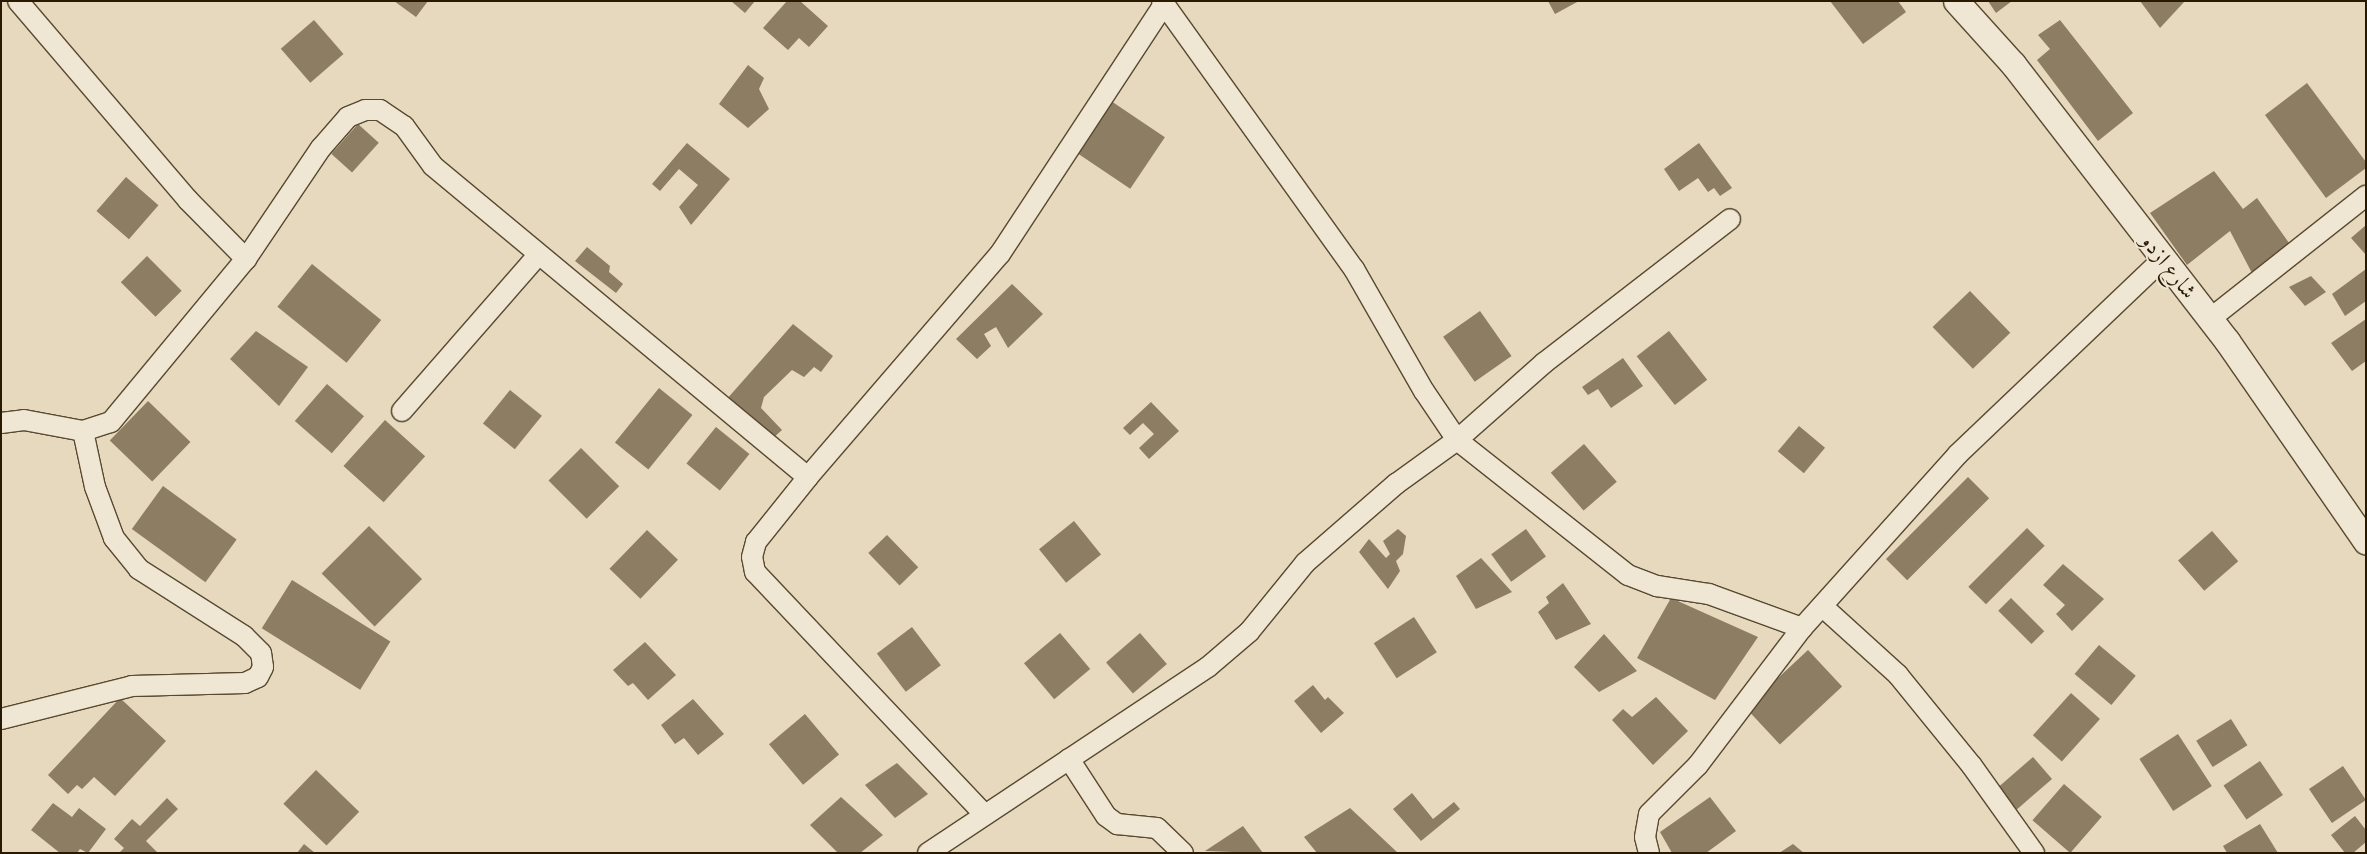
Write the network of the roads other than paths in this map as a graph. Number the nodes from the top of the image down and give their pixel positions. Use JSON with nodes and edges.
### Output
{"nodes":[{"id":1,"x":18,"y":1,"type":"edge"},
{"id":2,"x":1956,"y":1,"type":"edge"},
{"id":3,"x":1163,"y":2,"type":"edge"},
{"id":4,"x":2366,"y":196,"type":"edge"},
{"id":5,"x":1730,"y":219,"type":"dead end"},
{"id":6,"x":538,"y":255,"type":"junction"},
{"id":7,"x":246,"y":259,"type":"junction"},
{"id":8,"x":2163,"y":259,"type":"junction"},
{"id":9,"x":2210,"y":319,"type":"junction"},
{"id":10,"x":402,"y":410,"type":"dead end"},
{"id":11,"x":1,"y":423,"type":"edge"},
{"id":12,"x":83,"y":431,"type":"junction"},
{"id":13,"x":1457,"y":440,"type":"junction"},
{"id":14,"x":808,"y":478,"type":"junction"},
{"id":15,"x":2366,"y":542,"type":"edge"},
{"id":16,"x":1822,"y":606,"type":"junction"},
{"id":17,"x":1802,"y":628,"type":"junction"},
{"id":18,"x":1,"y":719,"type":"edge"},
{"id":19,"x":1070,"y":758,"type":"junction"},
{"id":20,"x":984,"y":814,"type":"junction"},
{"id":21,"x":928,"y":853,"type":"edge"},
{"id":22,"x":1183,"y":853,"type":"edge"},
{"id":23,"x":1649,"y":853,"type":"edge"},
{"id":24,"x":2034,"y":853,"type":"edge"}],
"edges":[{"from":1,"to":7,"type":"street"},
{"from":2,"to":8,"type":"street","name":"شارع ازدو"},
{"from":3,"to":13,"type":"street"},
{"from":3,"to":14,"type":"street"},
{"from":4,"to":9,"type":"street"},
{"from":5,"to":13,"type":"street"},
{"from":6,"to":7,"type":"street"},
{"from":6,"to":10,"type":"street"},
{"from":6,"to":14,"type":"street"},
{"from":7,"to":12,"type":"street"},
{"from":8,"to":9,"type":"street","name":"شارع ازدو"},
{"from":8,"to":16,"type":"street"},
{"from":9,"to":15,"type":"street","name":"شارع ازدو"},
{"from":11,"to":12,"type":"street"},
{"from":12,"to":18,"type":"street"},
{"from":13,"to":17,"type":"street"},
{"from":13,"to":19,"type":"street"},
{"from":14,"to":20,"type":"street"},
{"from":16,"to":17,"type":"street"},
{"from":16,"to":24,"type":"street"},
{"from":17,"to":23,"type":"street"},
{"from":19,"to":20,"type":"street"},
{"from":19,"to":22,"type":"street"},
{"from":20,"to":21,"type":"street"}]}
